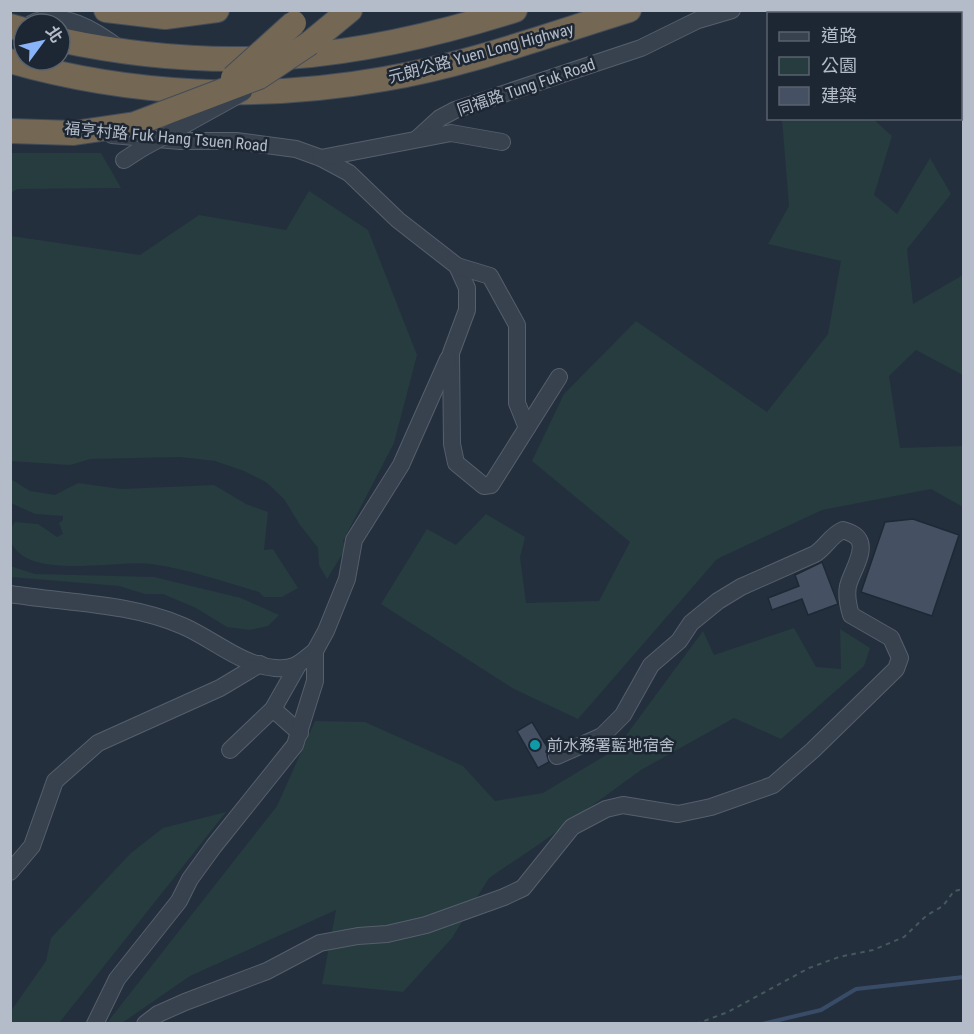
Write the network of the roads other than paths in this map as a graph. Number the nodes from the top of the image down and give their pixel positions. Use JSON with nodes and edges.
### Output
{"nodes":[{"id":1,"x":106,"y":10,"type":"edge"},
{"id":2,"x":306,"y":10,"type":"edge"},
{"id":3,"x":350,"y":10,"type":"edge"},
{"id":4,"x":515,"y":10,"type":"edge"},
{"id":5,"x":628,"y":10,"type":"edge"},
{"id":6,"x":732,"y":10,"type":"edge"},
{"id":7,"x":207,"y":13,"type":"edge"},
{"id":8,"x":72,"y":22,"type":"edge"},
{"id":9,"x":72,"y":42,"type":"edge"},
{"id":10,"x":310,"y":43,"type":"junction"},
{"id":11,"x":125,"y":52,"type":"junction"},
{"id":12,"x":10,"y":61,"type":"edge"},
{"id":13,"x":210,"y":96,"type":"junction"},
{"id":14,"x":10,"y":119,"type":"edge"},
{"id":15,"x":10,"y":131,"type":"edge"},
{"id":16,"x":418,"y":138,"type":"junction"},
{"id":17,"x":502,"y":142,"type":"dead end"},
{"id":18,"x":321,"y":158,"type":"junction"},
{"id":19,"x":124,"y":160,"type":"dead end"},
{"id":20,"x":457,"y":266,"type":"junction"},
{"id":21,"x":451,"y":353,"type":"junction"},
{"id":22,"x":559,"y":376,"type":"dead end"},
{"id":23,"x":527,"y":428,"type":"junction"},
{"id":24,"x":10,"y":594,"type":"edge"},
{"id":25,"x":315,"y":651,"type":"junction"},
{"id":26,"x":260,"y":664,"type":"junction"},
{"id":27,"x":298,"y":665,"type":"junction"},
{"id":28,"x":273,"y":708,"type":"junction"},
{"id":29,"x":300,"y":733,"type":"junction"},
{"id":30,"x":230,"y":750,"type":"dead end"},
{"id":31,"x":557,"y":756,"type":"dead end"},
{"id":32,"x":10,"y":872,"type":"edge"},
{"id":33,"x":95,"y":1023,"type":"edge"},
{"id":34,"x":145,"y":1023,"type":"edge"}],
"edges":[{"from":1,"to":7,"type":"highway"},
{"from":2,"to":13,"type":"highway","bridge":true},
{"from":3,"to":10,"type":"highway"},
{"from":4,"to":11,"type":"highway","name":"元朗公路 Yuen Long Highway"},
{"from":5,"to":12,"type":"highway","name":"元朗公路 Yuen Long Highway"},
{"from":6,"to":16,"type":"street","name":"同福路 Tung Fuk Road"},
{"from":8,"to":11,"type":"street"},
{"from":9,"to":11,"type":"highway","name":"元朗公路 Yuen Long Highway"},
{"from":10,"to":13,"type":"highway","bridge":true},
{"from":10,"to":19,"type":"street","bridge":true},
{"from":13,"to":15,"type":"highway","bridge":true},
{"from":14,"to":18,"type":"street","name":"福亨村路 Fuk Hang Tsuen Road"},
{"from":16,"to":17,"type":"street"},
{"from":16,"to":18,"type":"street"},
{"from":18,"to":20,"type":"street","name":"福亨村路 Fuk Hang Tsuen Road"},
{"from":20,"to":21,"type":"street"},
{"from":20,"to":23,"type":"street"},
{"from":21,"to":23,"type":"street"},
{"from":21,"to":25,"type":"street"},
{"from":22,"to":23,"type":"street"},
{"from":24,"to":26,"type":"street"},
{"from":25,"to":27,"type":"street"},
{"from":25,"to":29,"type":"street"},
{"from":26,"to":27,"type":"street"},
{"from":26,"to":32,"type":"street"},
{"from":27,"to":28,"type":"street"},
{"from":28,"to":29,"type":"street"},
{"from":28,"to":30,"type":"street"},
{"from":29,"to":33,"type":"street"},
{"from":31,"to":34,"type":"street"}]}
